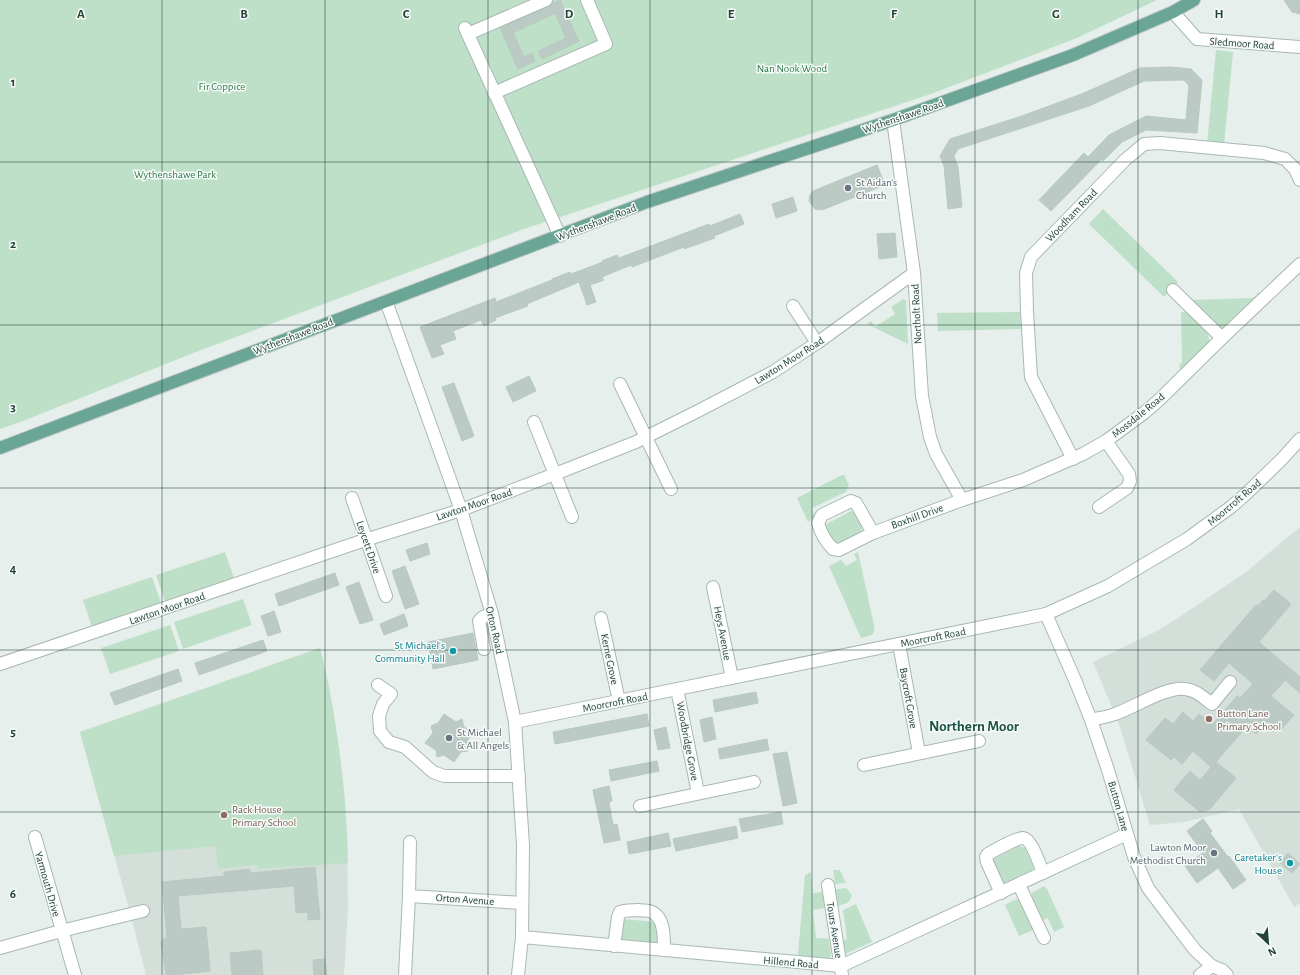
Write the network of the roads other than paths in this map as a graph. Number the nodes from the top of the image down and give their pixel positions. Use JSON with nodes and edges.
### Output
{"nodes":[{"id":1,"x":546,"y":0,"type":"edge"},
{"id":2,"x":587,"y":0,"type":"edge"},
{"id":3,"x":1194,"y":0,"type":"edge"},
{"id":4,"x":1173,"y":12,"type":"junction"},
{"id":5,"x":1300,"y":47,"type":"edge"},
{"id":6,"x":494,"y":93,"type":"junction"},
{"id":7,"x":893,"y":120,"type":"junction"},
{"id":8,"x":1300,"y":180,"type":"edge"},
{"id":9,"x":560,"y":236,"type":"junction"},
{"id":10,"x":1300,"y":264,"type":"edge"},
{"id":11,"x":914,"y":273,"type":"junction"},
{"id":12,"x":1173,"y":290,"type":"dead end"},
{"id":13,"x":386,"y":301,"type":"junction"},
{"id":14,"x":793,"y":306,"type":"dead end"},
{"id":15,"x":1222,"y":338,"type":"junction"},
{"id":16,"x":817,"y":343,"type":"junction"},
{"id":17,"x":620,"y":384,"type":"dead end"},
{"id":18,"x":534,"y":422,"type":"dead end"},
{"id":19,"x":646,"y":437,"type":"junction"},
{"id":20,"x":1300,"y":439,"type":"edge"},
{"id":21,"x":1106,"y":441,"type":"junction"},
{"id":22,"x":0,"y":448,"type":"edge"},
{"id":23,"x":1073,"y":459,"type":"junction"},
{"id":24,"x":555,"y":474,"type":"junction"},
{"id":25,"x":671,"y":489,"type":"dead end"},
{"id":26,"x":352,"y":498,"type":"dead end"},
{"id":27,"x":962,"y":500,"type":"junction"},
{"id":28,"x":1099,"y":507,"type":"dead end"},
{"id":29,"x":461,"y":510,"type":"junction"},
{"id":30,"x":572,"y":518,"type":"dead end"},
{"id":31,"x":873,"y":533,"type":"junction"},
{"id":32,"x":365,"y":540,"type":"junction"},
{"id":33,"x":713,"y":587,"type":"dead end"},
{"id":34,"x":386,"y":596,"type":"dead end"},
{"id":35,"x":492,"y":614,"type":"junction"},
{"id":36,"x":1046,"y":614,"type":"junction"},
{"id":37,"x":601,"y":618,"type":"dead end"},
{"id":38,"x":899,"y":644,"type":"junction"},
{"id":39,"x":484,"y":649,"type":"dead end"},
{"id":40,"x":0,"y":664,"type":"edge"},
{"id":41,"x":732,"y":678,"type":"junction"},
{"id":42,"x":1230,"y":682,"type":"dead end"},
{"id":43,"x":378,"y":685,"type":"dead end"},
{"id":44,"x":677,"y":689,"type":"junction"},
{"id":45,"x":619,"y":701,"type":"junction"},
{"id":46,"x":1091,"y":720,"type":"junction"},
{"id":47,"x":515,"y":722,"type":"junction"},
{"id":48,"x":979,"y":741,"type":"dead end"},
{"id":49,"x":919,"y":753,"type":"junction"},
{"id":50,"x":864,"y":765,"type":"dead end"},
{"id":51,"x":519,"y":776,"type":"junction"},
{"id":52,"x":754,"y":782,"type":"dead end"},
{"id":53,"x":698,"y":793,"type":"junction"},
{"id":54,"x":640,"y":806,"type":"dead end"},
{"id":55,"x":1127,"y":834,"type":"junction"},
{"id":56,"x":35,"y":837,"type":"dead end"},
{"id":57,"x":410,"y":842,"type":"dead end"},
{"id":58,"x":1043,"y":873,"type":"junction"},
{"id":59,"x":828,"y":884,"type":"dead end"},
{"id":60,"x":1019,"y":885,"type":"junction"},
{"id":61,"x":1001,"y":893,"type":"junction"},
{"id":62,"x":409,"y":896,"type":"junction"},
{"id":63,"x":522,"y":903,"type":"junction"},
{"id":64,"x":143,"y":911,"type":"dead end"},
{"id":65,"x":61,"y":931,"type":"junction"},
{"id":66,"x":522,"y":937,"type":"junction"},
{"id":67,"x":1044,"y":938,"type":"dead end"},
{"id":68,"x":614,"y":946,"type":"junction"},
{"id":69,"x":0,"y":948,"type":"edge"},
{"id":70,"x":664,"y":950,"type":"junction"},
{"id":71,"x":1212,"y":966,"type":"junction"},
{"id":72,"x":841,"y":971,"type":"edge"},
{"id":73,"x":75,"y":975,"type":"edge"},
{"id":74,"x":405,"y":975,"type":"edge"},
{"id":75,"x":518,"y":975,"type":"edge"},
{"id":76,"x":1200,"y":975,"type":"edge"},
{"id":77,"x":1227,"y":975,"type":"edge"}],
"edges":[{"from":1,"to":6,"type":"street"},
{"from":2,"to":6,"type":"street"},
{"from":3,"to":4,"type":"main road","name":"Wythenshawe Road"},
{"from":4,"to":5,"type":"street","name":"Sledmoor Road"},
{"from":4,"to":7,"type":"main road","name":"Wythenshawe Road"},
{"from":6,"to":9,"type":"street"},
{"from":7,"to":9,"type":"main road","name":"Wythenshawe Road"},
{"from":7,"to":11,"type":"street","name":"Northolt Road"},
{"from":8,"to":23,"type":"street","name":"Woodham Road"},
{"from":9,"to":13,"type":"main road","name":"Wythenshawe Road"},
{"from":10,"to":15,"type":"street","name":"Mossdale Road"},
{"from":11,"to":16,"type":"street","name":"Lawton Moor Road"},
{"from":11,"to":27,"type":"street","name":"Northolt Road"},
{"from":12,"to":15,"type":"street"},
{"from":13,"to":22,"type":"main road","name":"Wythenshawe Road"},
{"from":13,"to":29,"type":"street","name":"Orton Road"},
{"from":14,"to":16,"type":"street"},
{"from":15,"to":21,"type":"street","name":"Mossdale Road"},
{"from":16,"to":19,"type":"street","name":"Lawton Moor Road"},
{"from":17,"to":19,"type":"street"},
{"from":18,"to":24,"type":"street"},
{"from":19,"to":24,"type":"street","name":"Lawton Moor Road"},
{"from":19,"to":25,"type":"street"},
{"from":20,"to":36,"type":"street","name":"Moorcroft Road"},
{"from":21,"to":23,"type":"street","name":"Mossdale Road"},
{"from":21,"to":28,"type":"street"},
{"from":23,"to":27,"type":"street","name":"Mossdale Road"},
{"from":24,"to":29,"type":"street","name":"Lawton Moor Road"},
{"from":24,"to":30,"type":"street"},
{"from":26,"to":32,"type":"street","name":"Leycett Drive"},
{"from":27,"to":31,"type":"street","name":"Boxhill Drive"},
{"from":29,"to":32,"type":"street","name":"Lawton Moor Road"},
{"from":29,"to":35,"type":"street","name":"Orton Road"},
{"from":31,"to":31,"type":"street","name":"Boxhill Drive"},
{"from":32,"to":34,"type":"street","name":"Leycett Drive"},
{"from":32,"to":40,"type":"street","name":"Lawton Moor Road"},
{"from":33,"to":41,"type":"street","name":"Heys Avenue"},
{"from":35,"to":39,"type":"street"},
{"from":35,"to":47,"type":"street","name":"Orton Road"},
{"from":36,"to":38,"type":"street","name":"Moorcroft Road"},
{"from":36,"to":46,"type":"street","name":"Button Lane"},
{"from":37,"to":45,"type":"street","name":"Kerne Grove"},
{"from":38,"to":41,"type":"street","name":"Moorcroft Road"},
{"from":38,"to":49,"type":"street","name":"Baycroft Grove"},
{"from":41,"to":44,"type":"street","name":"Moorcroft Road"},
{"from":42,"to":46,"type":"street"},
{"from":43,"to":51,"type":"street"},
{"from":44,"to":45,"type":"street","name":"Moorcroft Road"},
{"from":44,"to":53,"type":"street","name":"Woodbridge Grove"},
{"from":45,"to":47,"type":"street","name":"Moorcroft Road"},
{"from":46,"to":55,"type":"street","name":"Button Lane"},
{"from":47,"to":51,"type":"street","name":"Orton Road"},
{"from":48,"to":49,"type":"street"},
{"from":49,"to":50,"type":"street"},
{"from":51,"to":63,"type":"street","name":"Orton Road"},
{"from":52,"to":53,"type":"street"},
{"from":53,"to":54,"type":"street"},
{"from":55,"to":58,"type":"street","name":"Hillend Road"},
{"from":55,"to":71,"type":"street","name":"Button Lane"},
{"from":56,"to":65,"type":"street","name":"Yarmouth Drive"},
{"from":57,"to":62,"type":"street"},
{"from":58,"to":60,"type":"street","name":"Hillend Road"},
{"from":58,"to":61,"type":"street"},
{"from":59,"to":72,"type":"street","name":"Tours Avenue"},
{"from":60,"to":61,"type":"street","name":"Hillend Road"},
{"from":60,"to":67,"type":"street"},
{"from":61,"to":72,"type":"street","name":"Hillend Road"},
{"from":62,"to":63,"type":"street","name":"Orton Avenue"},
{"from":62,"to":74,"type":"street"},
{"from":63,"to":66,"type":"street","name":"Orton Road"},
{"from":64,"to":65,"type":"street","name":"Yarmouth Drive"},
{"from":65,"to":69,"type":"street","name":"Yarmouth Drive"},
{"from":65,"to":73,"type":"street","name":"Yarmouth Drive"},
{"from":66,"to":68,"type":"street","name":"Hillend Road"},
{"from":66,"to":75,"type":"street","name":"Orton Road"},
{"from":68,"to":70,"type":"street","name":"Hillend Road"},
{"from":68,"to":70,"type":"street"},
{"from":70,"to":72,"type":"street","name":"Hillend Road"},
{"from":71,"to":76,"type":"street"},
{"from":71,"to":77,"type":"street","name":"Button Lane"}]}
